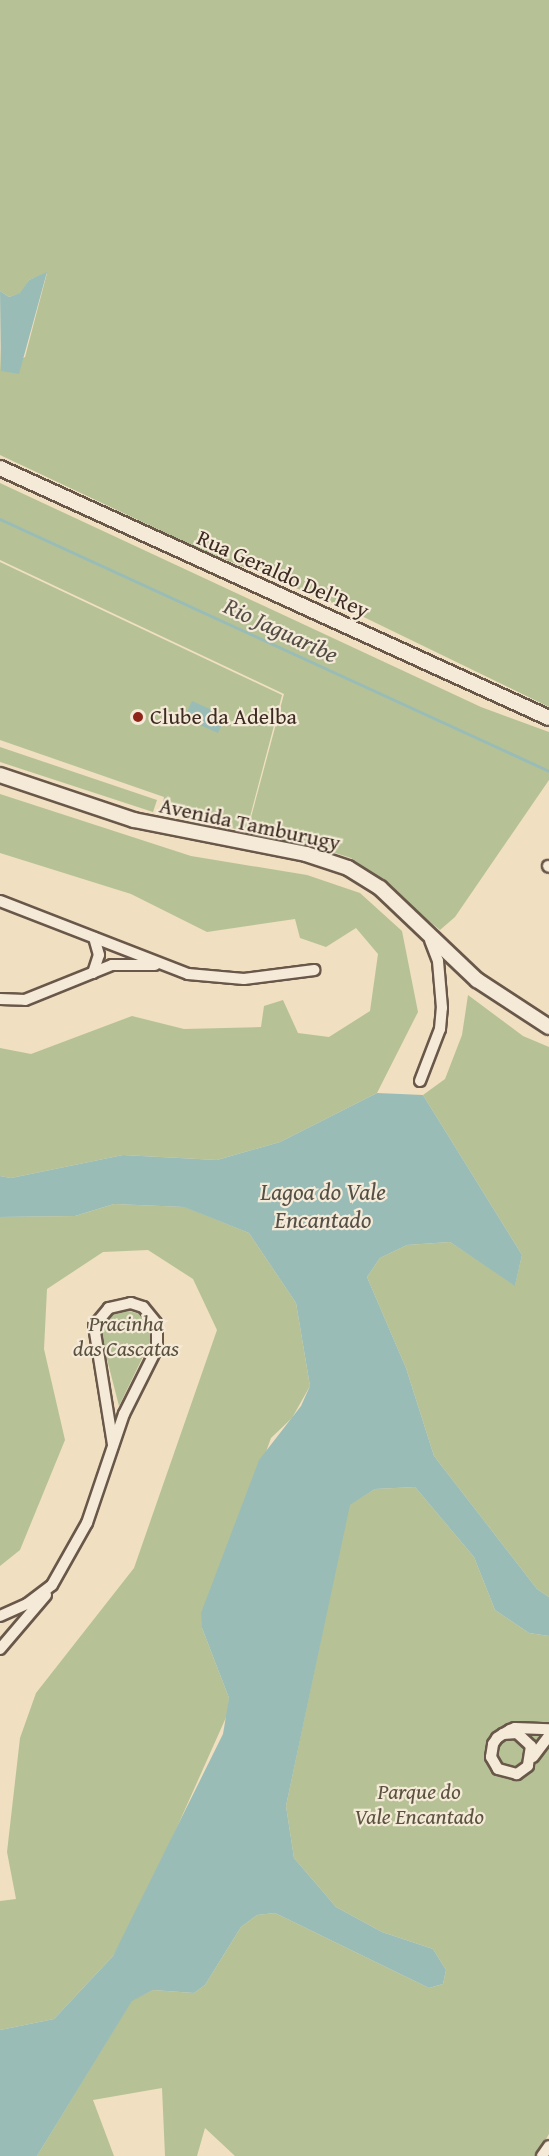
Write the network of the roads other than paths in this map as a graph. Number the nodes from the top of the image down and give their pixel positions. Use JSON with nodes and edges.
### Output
{"nodes":[{"id":1,"x":0,"y":468,"type":"edge"},
{"id":2,"x":549,"y":718,"type":"edge"},
{"id":3,"x":0,"y":775,"type":"edge"},
{"id":4,"x":0,"y":901,"type":"edge"},
{"id":5,"x":94,"y":938,"type":"junction"},
{"id":6,"x":430,"y":940,"type":"junction"},
{"id":7,"x":170,"y":968,"type":"junction"},
{"id":8,"x":314,"y":970,"type":"dead end"},
{"id":9,"x":93,"y":973,"type":"junction"},
{"id":10,"x":0,"y":999,"type":"edge"},
{"id":11,"x":549,"y":1027,"type":"edge"},
{"id":12,"x":420,"y":1081,"type":"dead end"},
{"id":13,"x":110,"y":1412,"type":"junction"},
{"id":14,"x":124,"y":1414,"type":"junction"},
{"id":15,"x":113,"y":1444,"type":"junction"},
{"id":16,"x":52,"y":1585,"type":"junction"},
{"id":17,"x":17,"y":1610,"type":"junction"},
{"id":18,"x":0,"y":1616,"type":"edge"},
{"id":19,"x":24,"y":1620,"type":"junction"},
{"id":20,"x":0,"y":1649,"type":"edge"},
{"id":21,"x":549,"y":1729,"type":"edge"},
{"id":22,"x":503,"y":1734,"type":"junction"},
{"id":23,"x":549,"y":1736,"type":"edge"},
{"id":24,"x":532,"y":1760,"type":"junction"},
{"id":25,"x":549,"y":2146,"type":"edge"},
{"id":26,"x":542,"y":2156,"type":"edge"}],
"edges":[{"from":1,"to":2,"type":"main road","name":"Rua Geraldo Del'Rey"},
{"from":3,"to":6,"type":"main road","name":"Avenida Tamburugy"},
{"from":4,"to":5,"type":"street"},
{"from":5,"to":7,"type":"street"},
{"from":5,"to":9,"type":"street"},
{"from":6,"to":11,"type":"main road","name":"Avenida Tamburugy"},
{"from":6,"to":12,"type":"street"},
{"from":7,"to":8,"type":"street"},
{"from":7,"to":9,"type":"street"},
{"from":9,"to":10,"type":"street"},
{"from":13,"to":14,"type":"street"},
{"from":13,"to":14,"type":"street"},
{"from":13,"to":15,"type":"street"},
{"from":14,"to":15,"type":"street"},
{"from":15,"to":16,"type":"street"},
{"from":16,"to":17,"type":"street"},
{"from":16,"to":19,"type":"street"},
{"from":17,"to":18,"type":"street"},
{"from":17,"to":19,"type":"street"},
{"from":19,"to":20,"type":"street"},
{"from":21,"to":22,"type":"street"},
{"from":22,"to":24,"type":"street"},
{"from":22,"to":24,"type":"street"},
{"from":23,"to":24,"type":"street"},
{"from":25,"to":26,"type":"street"}]}
